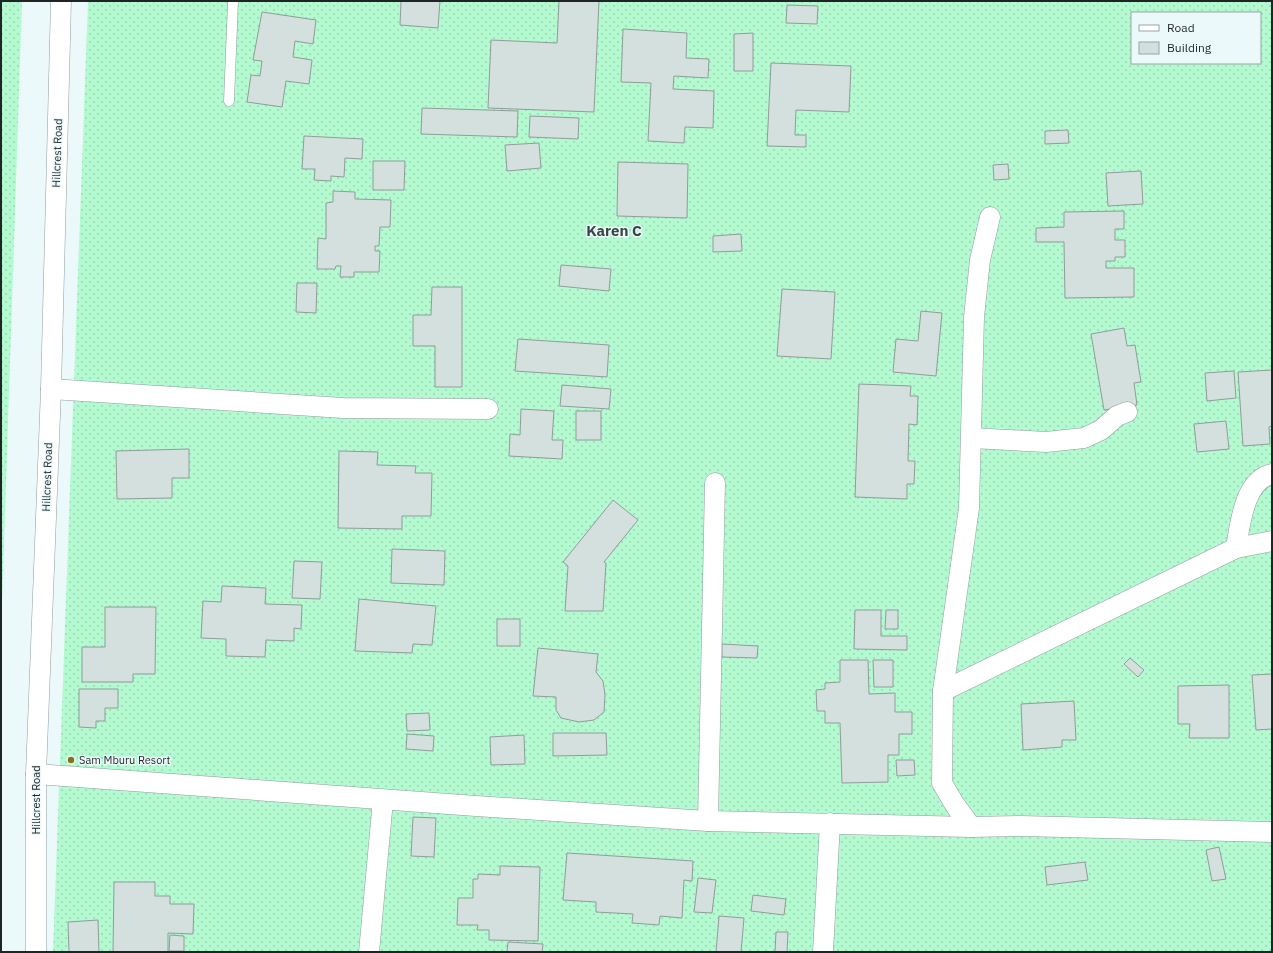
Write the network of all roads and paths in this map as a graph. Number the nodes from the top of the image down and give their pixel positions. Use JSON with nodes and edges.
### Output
{"nodes":[{"id":1,"x":61,"y":1,"type":"edge"},
{"id":2,"x":233,"y":1,"type":"edge"},
{"id":3,"x":229,"y":101,"type":"dead end"},
{"id":4,"x":990,"y":217,"type":"dead end"},
{"id":5,"x":51,"y":389,"type":"junction"},
{"id":6,"x":488,"y":409,"type":"dead end"},
{"id":7,"x":1127,"y":412,"type":"dead end"},
{"id":8,"x":972,"y":438,"type":"junction"},
{"id":9,"x":1272,"y":474,"type":"edge"},
{"id":10,"x":715,"y":483,"type":"dead end"},
{"id":11,"x":1272,"y":541,"type":"edge"},
{"id":12,"x":1236,"y":548,"type":"junction"},
{"id":13,"x":943,"y":691,"type":"junction"},
{"id":14,"x":36,"y":774,"type":"junction"},
{"id":15,"x":383,"y":800,"type":"junction"},
{"id":16,"x":708,"y":820,"type":"junction"},
{"id":17,"x":830,"y":823,"type":"junction"},
{"id":18,"x":971,"y":827,"type":"junction"},
{"id":19,"x":1272,"y":832,"type":"edge"},
{"id":20,"x":36,"y":952,"type":"edge"},
{"id":21,"x":369,"y":952,"type":"edge"},
{"id":22,"x":823,"y":952,"type":"edge"}],
"edges":[{"from":1,"to":5,"type":"street","name":"Hillcrest Road"},
{"from":2,"to":3,"type":"lane"},
{"from":4,"to":8,"type":"street"},
{"from":5,"to":6,"type":"street"},
{"from":5,"to":14,"type":"street","name":"Hillcrest Road"},
{"from":7,"to":8,"type":"street"},
{"from":8,"to":13,"type":"street"},
{"from":9,"to":12,"type":"street"},
{"from":10,"to":16,"type":"street"},
{"from":11,"to":12,"type":"street"},
{"from":12,"to":13,"type":"street"},
{"from":13,"to":18,"type":"street"},
{"from":14,"to":15,"type":"street"},
{"from":14,"to":20,"type":"street","name":"Hillcrest Road"},
{"from":15,"to":16,"type":"street"},
{"from":15,"to":21,"type":"street"},
{"from":16,"to":17,"type":"street"},
{"from":17,"to":18,"type":"street"},
{"from":17,"to":22,"type":"street"},
{"from":18,"to":19,"type":"street"}]}
